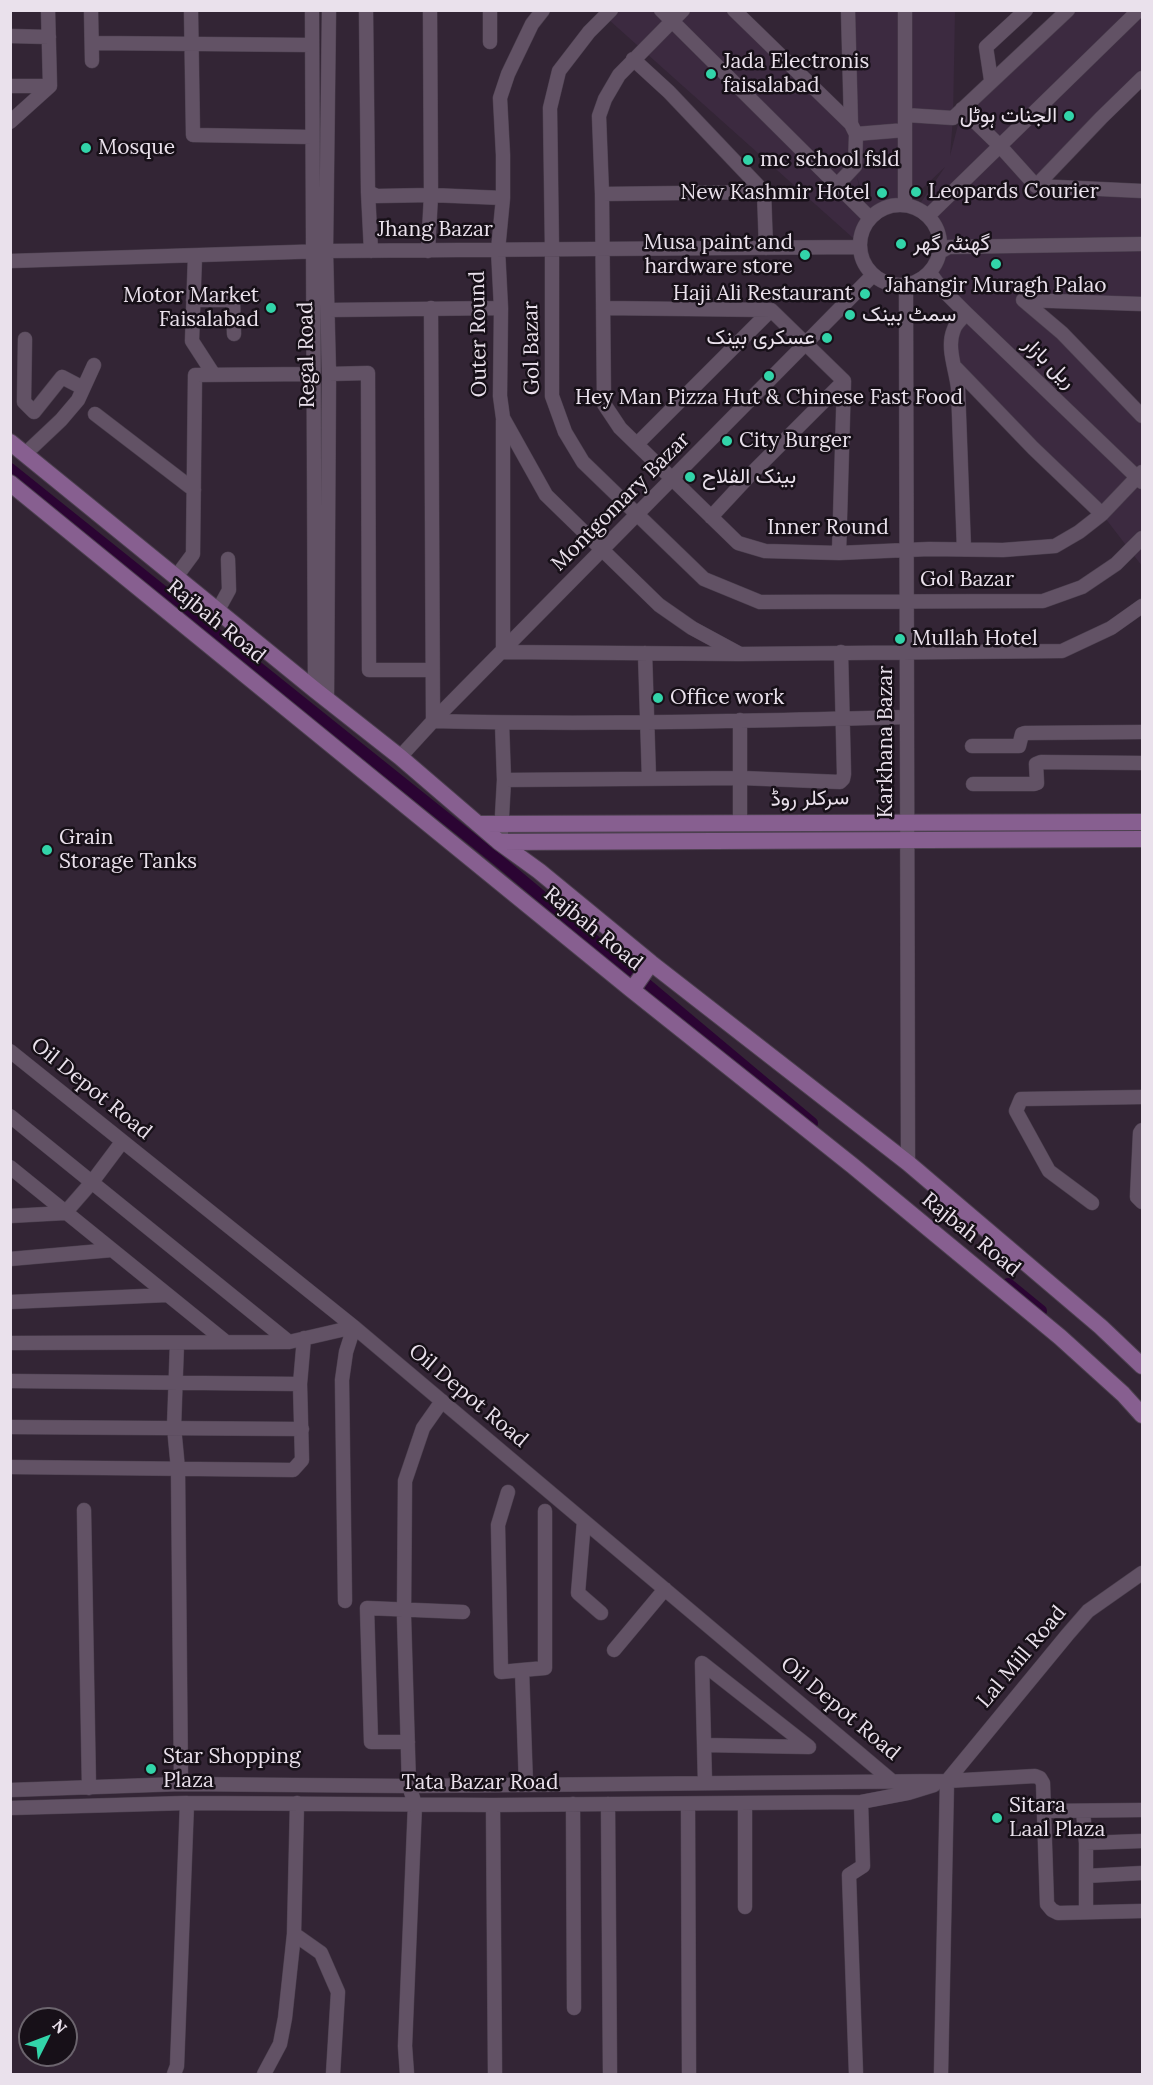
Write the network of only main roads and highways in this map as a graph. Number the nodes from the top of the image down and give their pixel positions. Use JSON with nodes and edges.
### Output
{"nodes":[{"id":1,"x":10,"y":442,"type":"edge"},
{"id":2,"x":10,"y":483,"type":"edge"},
{"id":3,"x":1143,"y":822,"type":"edge"},
{"id":4,"x":478,"y":824,"type":"junction"},
{"id":5,"x":1143,"y":839,"type":"edge"},
{"id":6,"x":499,"y":842,"type":"junction"},
{"id":7,"x":549,"y":842,"type":"junction"},
{"id":8,"x":539,"y":871,"type":"junction"},
{"id":9,"x":649,"y":965,"type":"junction"},
{"id":10,"x":633,"y":988,"type":"junction"},
{"id":11,"x":1143,"y":1366,"type":"edge"},
{"id":12,"x":1143,"y":1415,"type":"edge"}],
"edges":[{"from":1,"to":4,"type":"main road","name":"Rajbah Road"},
{"from":2,"to":10,"type":"main road","name":"Rajbah Road"},
{"from":3,"to":4,"type":"main road","name":"سرکلر روڈ"},
{"from":4,"to":6,"type":"main road","name":"Rajbah Road"},
{"from":5,"to":7,"type":"main road"},
{"from":6,"to":7,"type":"main road"},
{"from":6,"to":8,"type":"main road","name":"Rajbah Road"},
{"from":7,"to":8,"type":"main road"},
{"from":8,"to":9,"type":"main road","name":"Rajbah Road"},
{"from":9,"to":10,"type":"main road"},
{"from":9,"to":11,"type":"main road","name":"Rajbah Road"},
{"from":10,"to":12,"type":"main road","name":"Rajbah Road"}]}
